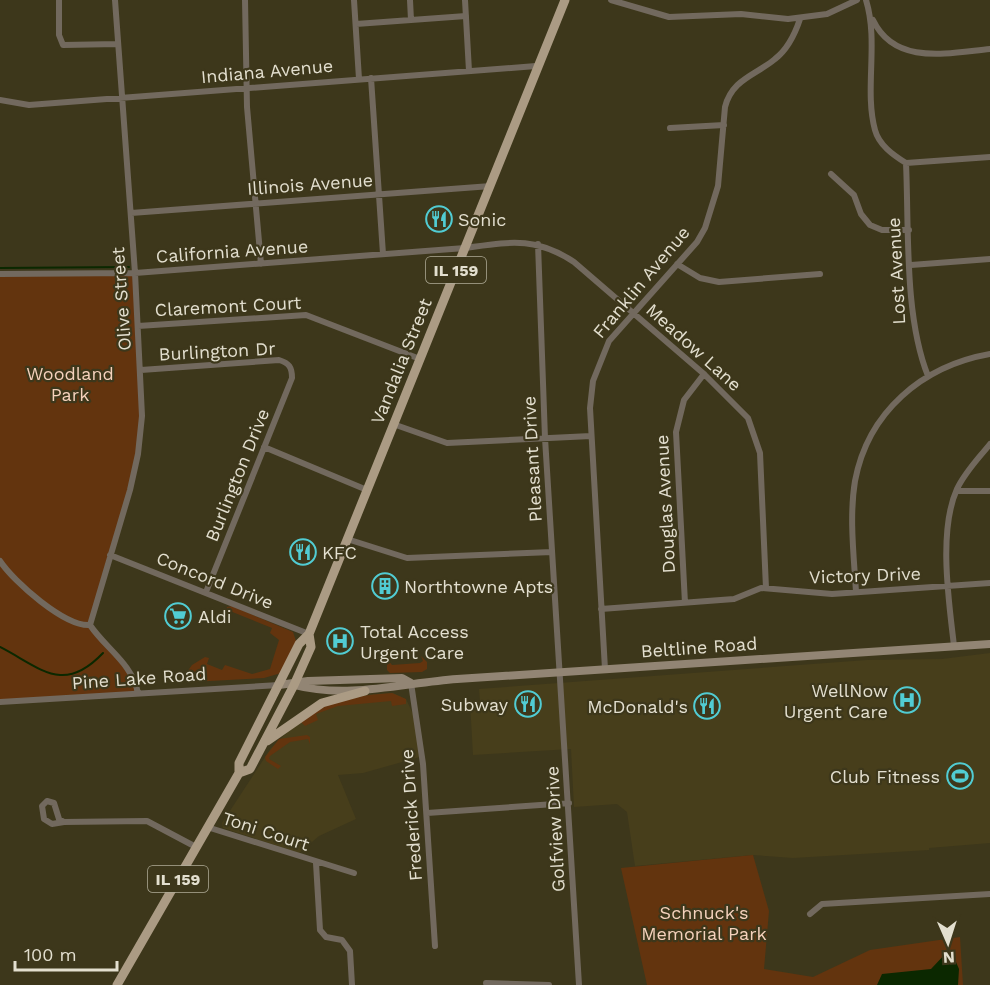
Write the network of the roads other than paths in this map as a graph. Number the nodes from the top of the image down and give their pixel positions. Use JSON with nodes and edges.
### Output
{"nodes":[{"id":1,"x":58,"y":0,"type":"edge"},
{"id":2,"x":115,"y":0,"type":"edge"},
{"id":3,"x":245,"y":0,"type":"edge"},
{"id":4,"x":354,"y":0,"type":"edge"},
{"id":5,"x":410,"y":0,"type":"edge"},
{"id":6,"x":465,"y":0,"type":"edge"},
{"id":7,"x":565,"y":0,"type":"edge"},
{"id":8,"x":611,"y":0,"type":"edge"},
{"id":9,"x":857,"y":0,"type":"edge"},
{"id":10,"x":866,"y":0,"type":"edge"},
{"id":11,"x":466,"y":16,"type":"junction"},
{"id":12,"x":872,"y":18,"type":"junction"},
{"id":13,"x":800,"y":19,"type":"junction"},
{"id":14,"x":411,"y":20,"type":"junction"},
{"id":15,"x":356,"y":24,"type":"junction"},
{"id":16,"x":118,"y":44,"type":"junction"},
{"id":17,"x":990,"y":49,"type":"edge"},
{"id":18,"x":536,"y":66,"type":"junction"},
{"id":19,"x":469,"y":71,"type":"junction"},
{"id":20,"x":371,"y":78,"type":"junction"},
{"id":21,"x":359,"y":79,"type":"junction"},
{"id":22,"x":247,"y":88,"type":"junction"},
{"id":23,"x":122,"y":98,"type":"junction"},
{"id":24,"x":0,"y":100,"type":"edge"},
{"id":25,"x":724,"y":124,"type":"junction"},
{"id":26,"x":670,"y":128,"type":"dead end"},
{"id":27,"x":990,"y":157,"type":"edge"},
{"id":28,"x":906,"y":163,"type":"junction"},
{"id":29,"x":831,"y":174,"type":"dead end"},
{"id":30,"x":490,"y":186,"type":"junction"},
{"id":31,"x":379,"y":194,"type":"junction"},
{"id":32,"x":254,"y":203,"type":"junction"},
{"id":33,"x":131,"y":213,"type":"junction"},
{"id":34,"x":909,"y":230,"type":"junction"},
{"id":35,"x":538,"y":244,"type":"junction"},
{"id":36,"x":465,"y":248,"type":"junction"},
{"id":37,"x":383,"y":254,"type":"junction"},
{"id":38,"x":990,"y":259,"type":"edge"},
{"id":39,"x":261,"y":264,"type":"junction"},
{"id":40,"x":677,"y":264,"type":"junction"},
{"id":41,"x":911,"y":265,"type":"junction"},
{"id":42,"x":135,"y":273,"type":"junction"},
{"id":43,"x":0,"y":274,"type":"edge"},
{"id":44,"x":819,"y":274,"type":"dead end"},
{"id":45,"x":633,"y":312,"type":"junction"},
{"id":46,"x":138,"y":326,"type":"junction"},
{"id":47,"x":990,"y":354,"type":"edge"},
{"id":48,"x":420,"y":359,"type":"junction"},
{"id":49,"x":292,"y":369,"type":"joint"},
{"id":50,"x":141,"y":370,"type":"junction"},
{"id":51,"x":704,"y":374,"type":"junction"},
{"id":52,"x":928,"y":376,"type":"junction"},
{"id":53,"x":393,"y":424,"type":"junction"},
{"id":54,"x":591,"y":436,"type":"junction"},
{"id":55,"x":545,"y":438,"type":"junction"},
{"id":56,"x":990,"y":444,"type":"edge"},
{"id":57,"x":264,"y":447,"type":"junction"},
{"id":58,"x":367,"y":490,"type":"junction"},
{"id":59,"x":957,"y":491,"type":"junction"},
{"id":60,"x":990,"y":491,"type":"edge"},
{"id":61,"x":347,"y":539,"type":"junction"},
{"id":62,"x":552,"y":552,"type":"junction"},
{"id":63,"x":110,"y":555,"type":"junction"},
{"id":64,"x":0,"y":561,"type":"edge"},
{"id":65,"x":990,"y":583,"type":"edge"},
{"id":66,"x":949,"y":586,"type":"junction"},
{"id":67,"x":766,"y":588,"type":"junction"},
{"id":68,"x":206,"y":592,"type":"junction"},
{"id":69,"x":856,"y":592,"type":"junction"},
{"id":70,"x":685,"y":603,"type":"junction"},
{"id":71,"x":601,"y":609,"type":"junction"},
{"id":72,"x":90,"y":625,"type":"junction"},
{"id":73,"x":309,"y":634,"type":"junction"},
{"id":74,"x":990,"y":644,"type":"edge"},
{"id":75,"x":954,"y":646,"type":"junction"},
{"id":76,"x":605,"y":669,"type":"junction"},
{"id":77,"x":561,"y":672,"type":"junction"},
{"id":78,"x":411,"y":683,"type":"junction"},
{"id":79,"x":279,"y":685,"type":"junction"},
{"id":80,"x":294,"y":685,"type":"junction"},
{"id":81,"x":365,"y":691,"type":"junction"},
{"id":82,"x":138,"y":693,"type":"junction"},
{"id":83,"x":0,"y":702,"type":"edge"},
{"id":84,"x":262,"y":745,"type":"junction"},
{"id":85,"x":239,"y":773,"type":"junction"},
{"id":86,"x":569,"y":803,"type":"junction"},
{"id":87,"x":427,"y":813,"type":"junction"},
{"id":88,"x":64,"y":822,"type":"dead end"},
{"id":89,"x":207,"y":827,"type":"junction"},
{"id":90,"x":196,"y":847,"type":"junction"},
{"id":91,"x":316,"y":862,"type":"junction"},
{"id":92,"x":354,"y":873,"type":"dead end"},
{"id":93,"x":990,"y":894,"type":"edge"},
{"id":94,"x":810,"y":914,"type":"dead end"},
{"id":95,"x":435,"y":946,"type":"dead end"},
{"id":96,"x":486,"y":983,"type":"dead end"},
{"id":97,"x":117,"y":985,"type":"edge"},
{"id":98,"x":352,"y":985,"type":"edge"},
{"id":99,"x":549,"y":985,"type":"edge"},
{"id":100,"x":579,"y":985,"type":"edge"}],
"edges":[{"from":1,"to":16,"type":"street"},
{"from":2,"to":16,"type":"street","name":"Olive Street"},
{"from":3,"to":22,"type":"street"},
{"from":4,"to":15,"type":"street"},
{"from":5,"to":14,"type":"street"},
{"from":6,"to":11,"type":"street"},
{"from":7,"to":18,"type":"main road","name":"Vandalia Street","number":"IL 159"},
{"from":8,"to":13,"type":"street"},
{"from":9,"to":13,"type":"street"},
{"from":10,"to":12,"type":"street"},
{"from":11,"to":14,"type":"street"},
{"from":11,"to":19,"type":"street"},
{"from":12,"to":17,"type":"street"},
{"from":12,"to":28,"type":"street"},
{"from":13,"to":25,"type":"street","name":"Franklin Avenue"},
{"from":14,"to":15,"type":"street"},
{"from":15,"to":21,"type":"street"},
{"from":16,"to":23,"type":"street","name":"Olive Street"},
{"from":18,"to":19,"type":"street","name":"Indiana Avenue"},
{"from":18,"to":30,"type":"main road","name":"Vandalia Street","number":"IL 159"},
{"from":19,"to":20,"type":"street","name":"Indiana Avenue"},
{"from":20,"to":21,"type":"street","name":"Indiana Avenue"},
{"from":20,"to":31,"type":"street"},
{"from":21,"to":22,"type":"street","name":"Indiana Avenue"},
{"from":22,"to":23,"type":"street","name":"Indiana Avenue"},
{"from":22,"to":32,"type":"street"},
{"from":23,"to":24,"type":"street","name":"Indiana Avenue"},
{"from":23,"to":33,"type":"street","name":"Olive Street"},
{"from":25,"to":26,"type":"street"},
{"from":25,"to":40,"type":"street","name":"Franklin Avenue"},
{"from":27,"to":28,"type":"street"},
{"from":28,"to":34,"type":"street","name":"Lost Avenue"},
{"from":29,"to":34,"type":"street"},
{"from":30,"to":31,"type":"street","name":"Illinois Avenue"},
{"from":30,"to":36,"type":"main road","name":"Vandalia Street","number":"IL 159"},
{"from":31,"to":32,"type":"street","name":"Illinois Avenue"},
{"from":31,"to":37,"type":"street"},
{"from":32,"to":33,"type":"street","name":"Illinois Avenue"},
{"from":32,"to":39,"type":"street"},
{"from":33,"to":42,"type":"street","name":"Olive Street"},
{"from":34,"to":41,"type":"street","name":"Lost Avenue"},
{"from":35,"to":36,"type":"street","name":"Meadow Lane"},
{"from":35,"to":45,"type":"street","name":"Meadow Lane"},
{"from":35,"to":55,"type":"street","name":"Pleasant Drive"},
{"from":36,"to":37,"type":"street","name":"California Avenue"},
{"from":36,"to":48,"type":"main road","name":"Vandalia Street","number":"IL 159"},
{"from":37,"to":39,"type":"street","name":"California Avenue"},
{"from":38,"to":41,"type":"street"},
{"from":39,"to":42,"type":"street","name":"California Avenue"},
{"from":40,"to":44,"type":"street"},
{"from":40,"to":45,"type":"street","name":"Franklin Avenue"},
{"from":41,"to":52,"type":"street","name":"Lost Avenue"},
{"from":42,"to":43,"type":"street","name":"California Avenue"},
{"from":42,"to":46,"type":"street","name":"Olive Street"},
{"from":45,"to":51,"type":"street","name":"Meadow Lane"},
{"from":45,"to":54,"type":"street","name":"Franklin Avenue"},
{"from":46,"to":48,"type":"street","name":"Claremont Court"},
{"from":46,"to":50,"type":"street","name":"Olive Street"},
{"from":47,"to":52,"type":"street"},
{"from":48,"to":53,"type":"main road","name":"Vandalia Street","number":"IL 159"},
{"from":49,"to":50,"type":"street","name":"Burlington Dr"},
{"from":49,"to":57,"type":"street","name":"Burlington Drive"},
{"from":50,"to":63,"type":"street","name":"Olive Street"},
{"from":51,"to":67,"type":"street","name":"Meadow Lane"},
{"from":51,"to":70,"type":"street","name":"Douglas Avenue"},
{"from":52,"to":69,"type":"street"},
{"from":53,"to":55,"type":"street"},
{"from":53,"to":58,"type":"main road","name":"Vandalia Street","number":"IL 159"},
{"from":54,"to":55,"type":"street"},
{"from":54,"to":71,"type":"street","name":"Franklin Avenue"},
{"from":55,"to":62,"type":"street","name":"Pleasant Drive"},
{"from":56,"to":59,"type":"street"},
{"from":57,"to":58,"type":"street"},
{"from":57,"to":68,"type":"street","name":"Burlington Drive"},
{"from":58,"to":61,"type":"main road","name":"Vandalia Street","number":"IL 159"},
{"from":59,"to":60,"type":"street"},
{"from":59,"to":66,"type":"street"},
{"from":61,"to":62,"type":"street"},
{"from":61,"to":73,"type":"main road","name":"Vandalia Street","number":"IL 159"},
{"from":62,"to":77,"type":"street","name":"Pleasant Drive"},
{"from":63,"to":68,"type":"street","name":"Concord Drive"},
{"from":63,"to":72,"type":"street","name":"Olive Street"},
{"from":64,"to":72,"type":"street"},
{"from":65,"to":66,"type":"street","name":"Victory Drive"},
{"from":66,"to":69,"type":"street","name":"Victory Drive"},
{"from":66,"to":75,"type":"street"},
{"from":67,"to":69,"type":"street","name":"Victory Drive"},
{"from":67,"to":70,"type":"street","name":"Victory Drive"},
{"from":68,"to":73,"type":"street","name":"Concord Drive"},
{"from":70,"to":71,"type":"street","name":"Victory Drive"},
{"from":71,"to":76,"type":"street","name":"Franklin Avenue"},
{"from":72,"to":82,"type":"street"},
{"from":73,"to":79,"type":"main road","name":"Vandalia Street","number":"IL 159"},
{"from":73,"to":80,"type":"main road","name":"Vandalia Street","number":"IL 159"},
{"from":74,"to":75,"type":"main road","name":"Beltline Road"},
{"from":75,"to":76,"type":"main road","name":"Beltline Road"},
{"from":76,"to":77,"type":"main road","name":"Beltline Road"},
{"from":77,"to":78,"type":"main road","name":"Beltline Road"},
{"from":77,"to":86,"type":"street","name":"Golfview Drive"},
{"from":78,"to":80,"type":"main road","name":"Beltline Road"},
{"from":78,"to":81,"type":"main road","name":"Beltline Road"},
{"from":78,"to":87,"type":"street","name":"Frederick Drive"},
{"from":79,"to":80,"type":"main road","name":"Beltline Road"},
{"from":79,"to":82,"type":"street","name":"Pine Lake Road"},
{"from":79,"to":85,"type":"main road","name":"Vandalia Street","number":"IL 159"},
{"from":80,"to":81,"type":"main road","name":"Beltline Road"},
{"from":80,"to":84,"type":"main road","name":"Vandalia Street","number":"IL 159"},
{"from":81,"to":84,"type":"main road"},
{"from":82,"to":83,"type":"street","name":"Pine Lake Road"},
{"from":84,"to":85,"type":"main road","name":"Vandalia Street","number":"IL 159"},
{"from":85,"to":89,"type":"main road","name":"Vandalia Street","number":"IL 159"},
{"from":86,"to":87,"type":"street"},
{"from":86,"to":100,"type":"street","name":"Golfview Drive"},
{"from":87,"to":95,"type":"street","name":"Frederick Drive"},
{"from":88,"to":90,"type":"street"},
{"from":89,"to":90,"type":"main road","name":"Vandalia Street","number":"IL 159"},
{"from":89,"to":91,"type":"street","name":"Toni Court"},
{"from":90,"to":97,"type":"main road","name":"Vandalia Street","number":"IL 159"},
{"from":91,"to":92,"type":"street","name":"Toni Court"},
{"from":91,"to":98,"type":"street","name":"Toni Court"},
{"from":93,"to":94,"type":"street"},
{"from":96,"to":99,"type":"street"}]}
